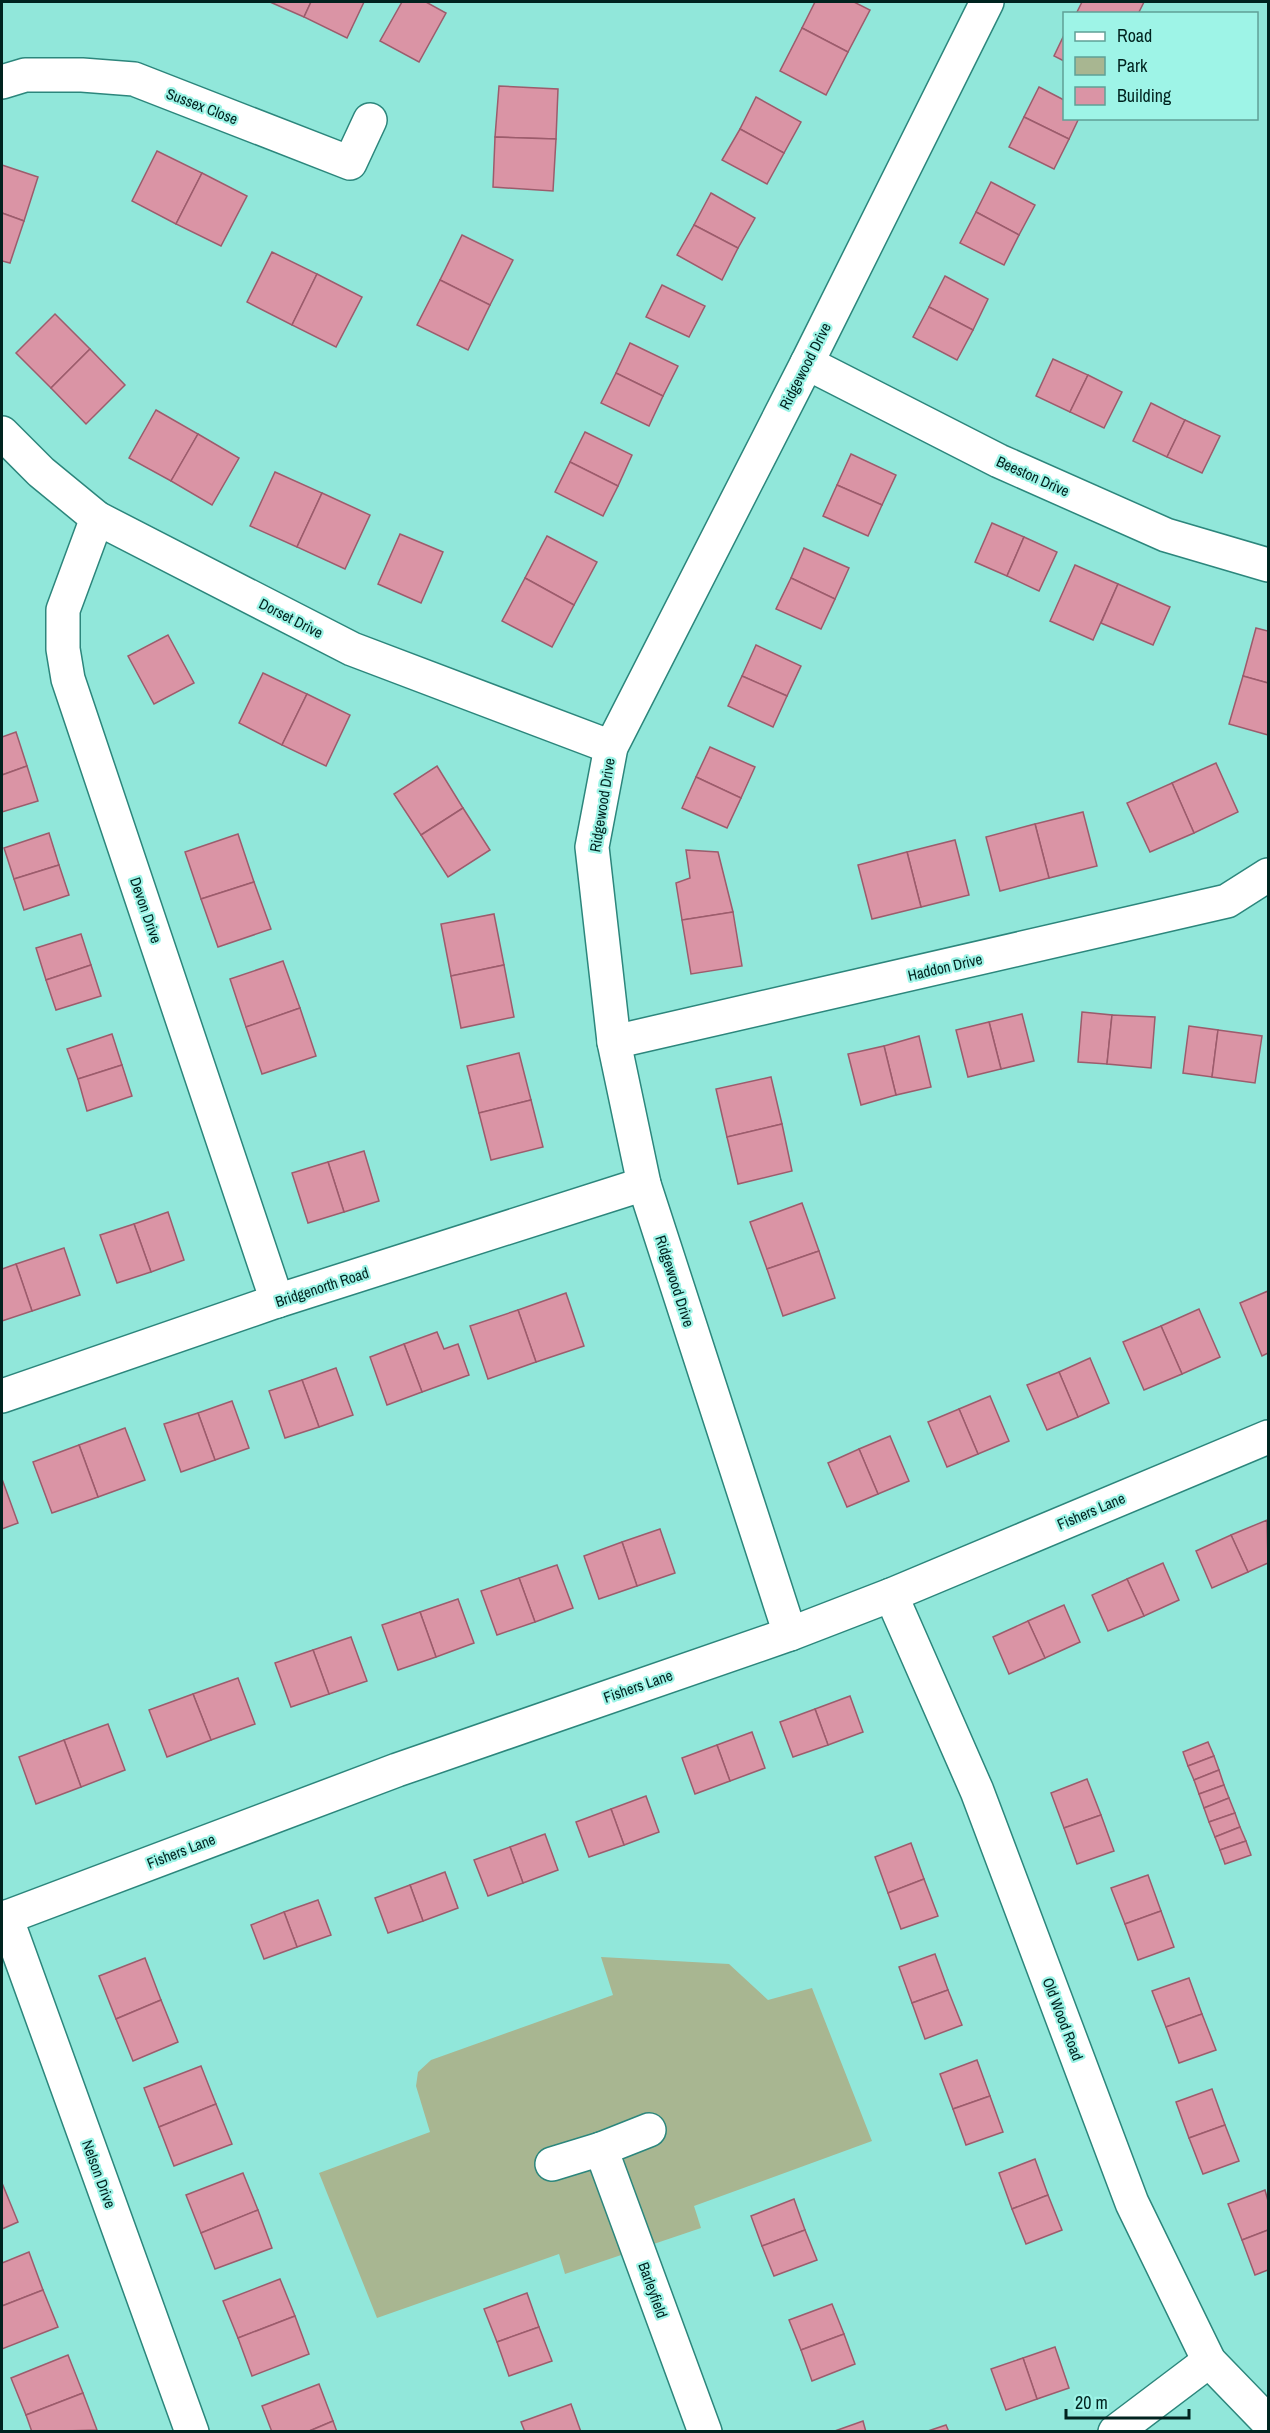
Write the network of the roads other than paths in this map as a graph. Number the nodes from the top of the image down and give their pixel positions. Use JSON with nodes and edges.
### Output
{"nodes":[{"id":1,"x":987,"y":2,"type":"edge"},
{"id":2,"x":2,"y":82,"type":"edge"},
{"id":3,"x":370,"y":120,"type":"dead end"},
{"id":4,"x":807,"y":363,"type":"junction"},
{"id":5,"x":2,"y":433,"type":"edge"},
{"id":6,"x":97,"y":518,"type":"junction"},
{"id":7,"x":1269,"y":565,"type":"edge"},
{"id":8,"x":611,"y":747,"type":"junction"},
{"id":9,"x":1269,"y":875,"type":"edge"},
{"id":10,"x":614,"y":1042,"type":"junction"},
{"id":11,"x":644,"y":1184,"type":"junction"},
{"id":12,"x":278,"y":1301,"type":"junction"},
{"id":13,"x":2,"y":1396,"type":"edge"},
{"id":14,"x":1269,"y":1437,"type":"edge"},
{"id":15,"x":891,"y":1594,"type":"junction"},
{"id":16,"x":790,"y":1634,"type":"junction"},
{"id":17,"x":4,"y":1918,"type":"edge"},
{"id":18,"x":650,"y":2130,"type":"dead end"},
{"id":19,"x":601,"y":2149,"type":"junction"},
{"id":20,"x":552,"y":2164,"type":"dead end"},
{"id":21,"x":1209,"y":2361,"type":"junction"},
{"id":22,"x":1269,"y":2422,"type":"edge"},
{"id":23,"x":192,"y":2432,"type":"edge"},
{"id":24,"x":705,"y":2432,"type":"edge"},
{"id":25,"x":1114,"y":2432,"type":"edge"}],
"edges":[{"from":1,"to":4,"type":"street","name":"Ridgewood Drive"},
{"from":2,"to":3,"type":"street","name":"Sussex Close"},
{"from":4,"to":7,"type":"street","name":"Beeston Drive"},
{"from":4,"to":8,"type":"street","name":"Ridgewood Drive"},
{"from":5,"to":6,"type":"street","name":"Dorset Drive"},
{"from":6,"to":8,"type":"street","name":"Dorset Drive"},
{"from":6,"to":12,"type":"street","name":"Devon Drive"},
{"from":8,"to":10,"type":"street","name":"Ridgewood Drive"},
{"from":9,"to":10,"type":"street","name":"Haddon Drive"},
{"from":10,"to":11,"type":"street","name":"Ridgewood Drive"},
{"from":11,"to":12,"type":"street","name":"Bridgenorth Road"},
{"from":11,"to":16,"type":"street","name":"Ridgewood Drive"},
{"from":12,"to":13,"type":"street","name":"Bridgenorth Road"},
{"from":14,"to":15,"type":"street","name":"Fishers Lane"},
{"from":15,"to":16,"type":"street","name":"Fishers Lane"},
{"from":15,"to":21,"type":"street","name":"Old Wood Road"},
{"from":16,"to":17,"type":"street","name":"Fishers Lane"},
{"from":17,"to":23,"type":"street","name":"Nelson Drive"},
{"from":18,"to":19,"type":"street"},
{"from":19,"to":20,"type":"street"},
{"from":19,"to":24,"type":"street","name":"Barleyfield"},
{"from":21,"to":22,"type":"street","name":"Old Wood Road"},
{"from":21,"to":25,"type":"street"}]}
